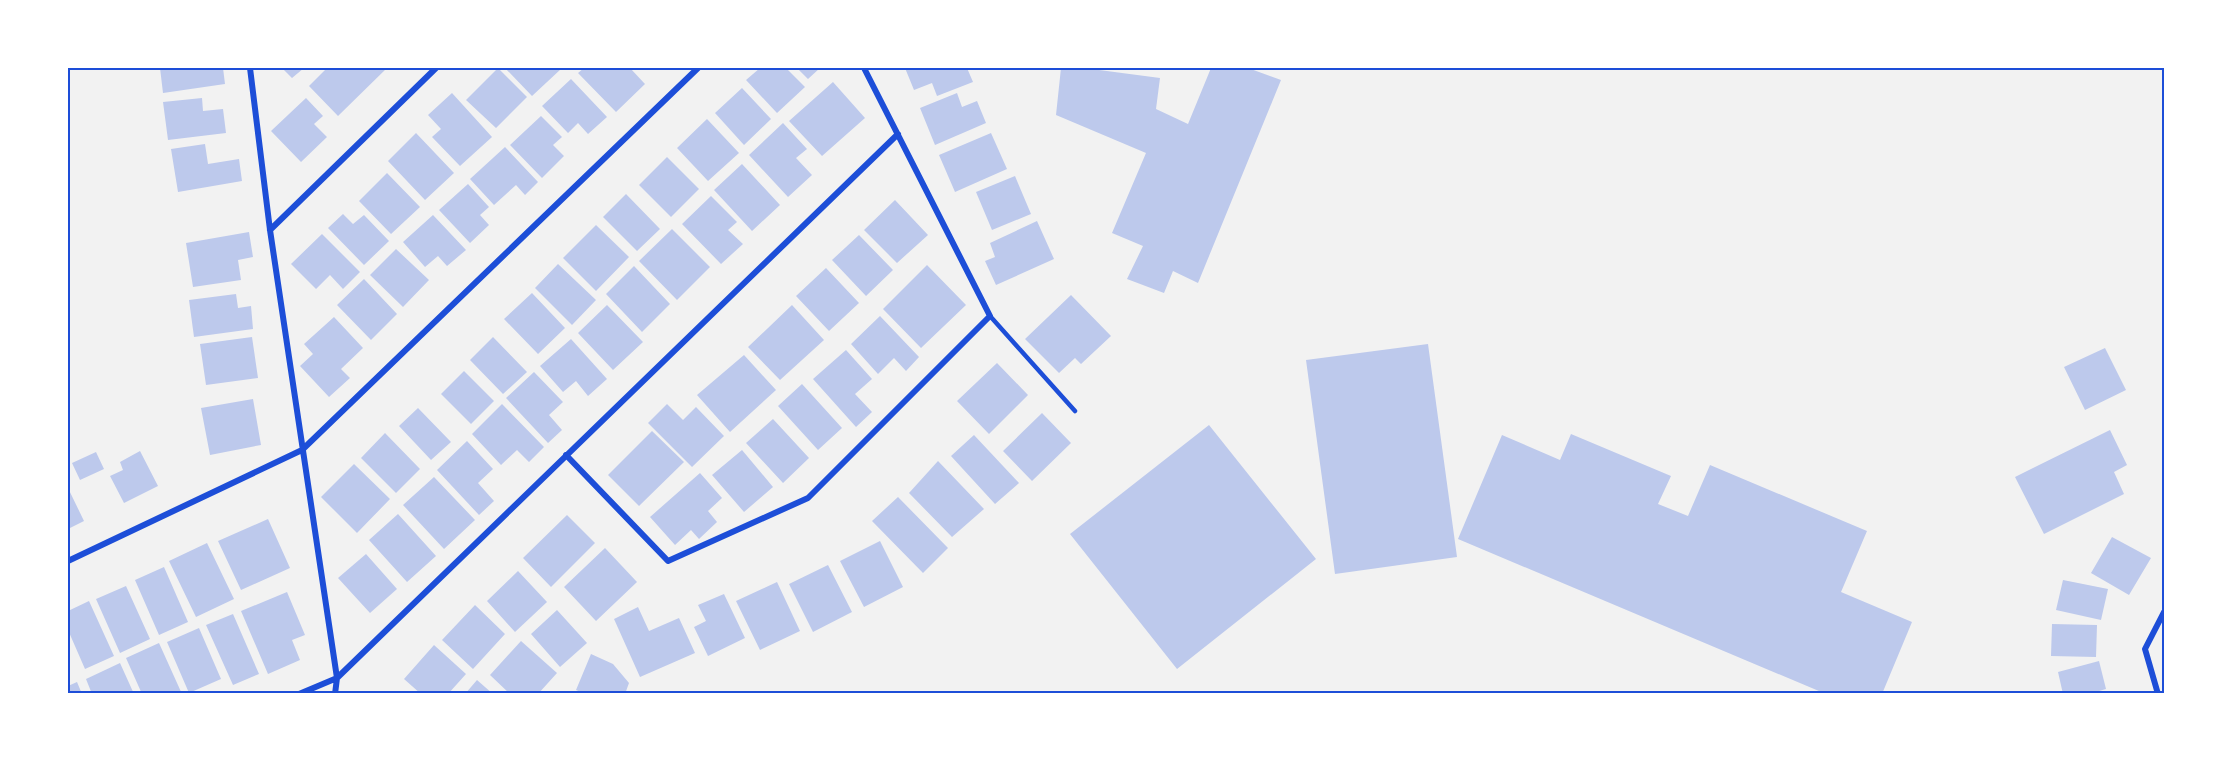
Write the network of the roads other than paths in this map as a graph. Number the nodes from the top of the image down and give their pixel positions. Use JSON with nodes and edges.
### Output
{"nodes":[{"id":1,"x":250,"y":68,"type":"edge"},
{"id":2,"x":436,"y":68,"type":"edge"},
{"id":3,"x":698,"y":68,"type":"edge"},
{"id":4,"x":864,"y":68,"type":"edge"},
{"id":5,"x":898,"y":134,"type":"junction"},
{"id":6,"x":270,"y":230,"type":"junction"},
{"id":7,"x":990,"y":316,"type":"junction"},
{"id":8,"x":1075,"y":411,"type":"dead end"},
{"id":9,"x":302,"y":450,"type":"junction"},
{"id":10,"x":566,"y":455,"type":"junction"},
{"id":11,"x":68,"y":561,"type":"edge"},
{"id":12,"x":2164,"y":612,"type":"edge"},
{"id":13,"x":337,"y":678,"type":"junction"},
{"id":14,"x":299,"y":693,"type":"edge"},
{"id":15,"x":335,"y":693,"type":"edge"},
{"id":16,"x":2158,"y":693,"type":"edge"}],
"edges":[{"from":1,"to":6,"type":"street"},
{"from":2,"to":6,"type":"street"},
{"from":3,"to":9,"type":"street"},
{"from":4,"to":5,"type":"street"},
{"from":5,"to":7,"type":"street"},
{"from":5,"to":10,"type":"street"},
{"from":6,"to":9,"type":"street"},
{"from":7,"to":8,"type":"lane"},
{"from":7,"to":10,"type":"street"},
{"from":9,"to":11,"type":"street"},
{"from":9,"to":13,"type":"street"},
{"from":10,"to":13,"type":"street"},
{"from":12,"to":16,"type":"street"},
{"from":13,"to":14,"type":"street"},
{"from":13,"to":15,"type":"street"}]}
